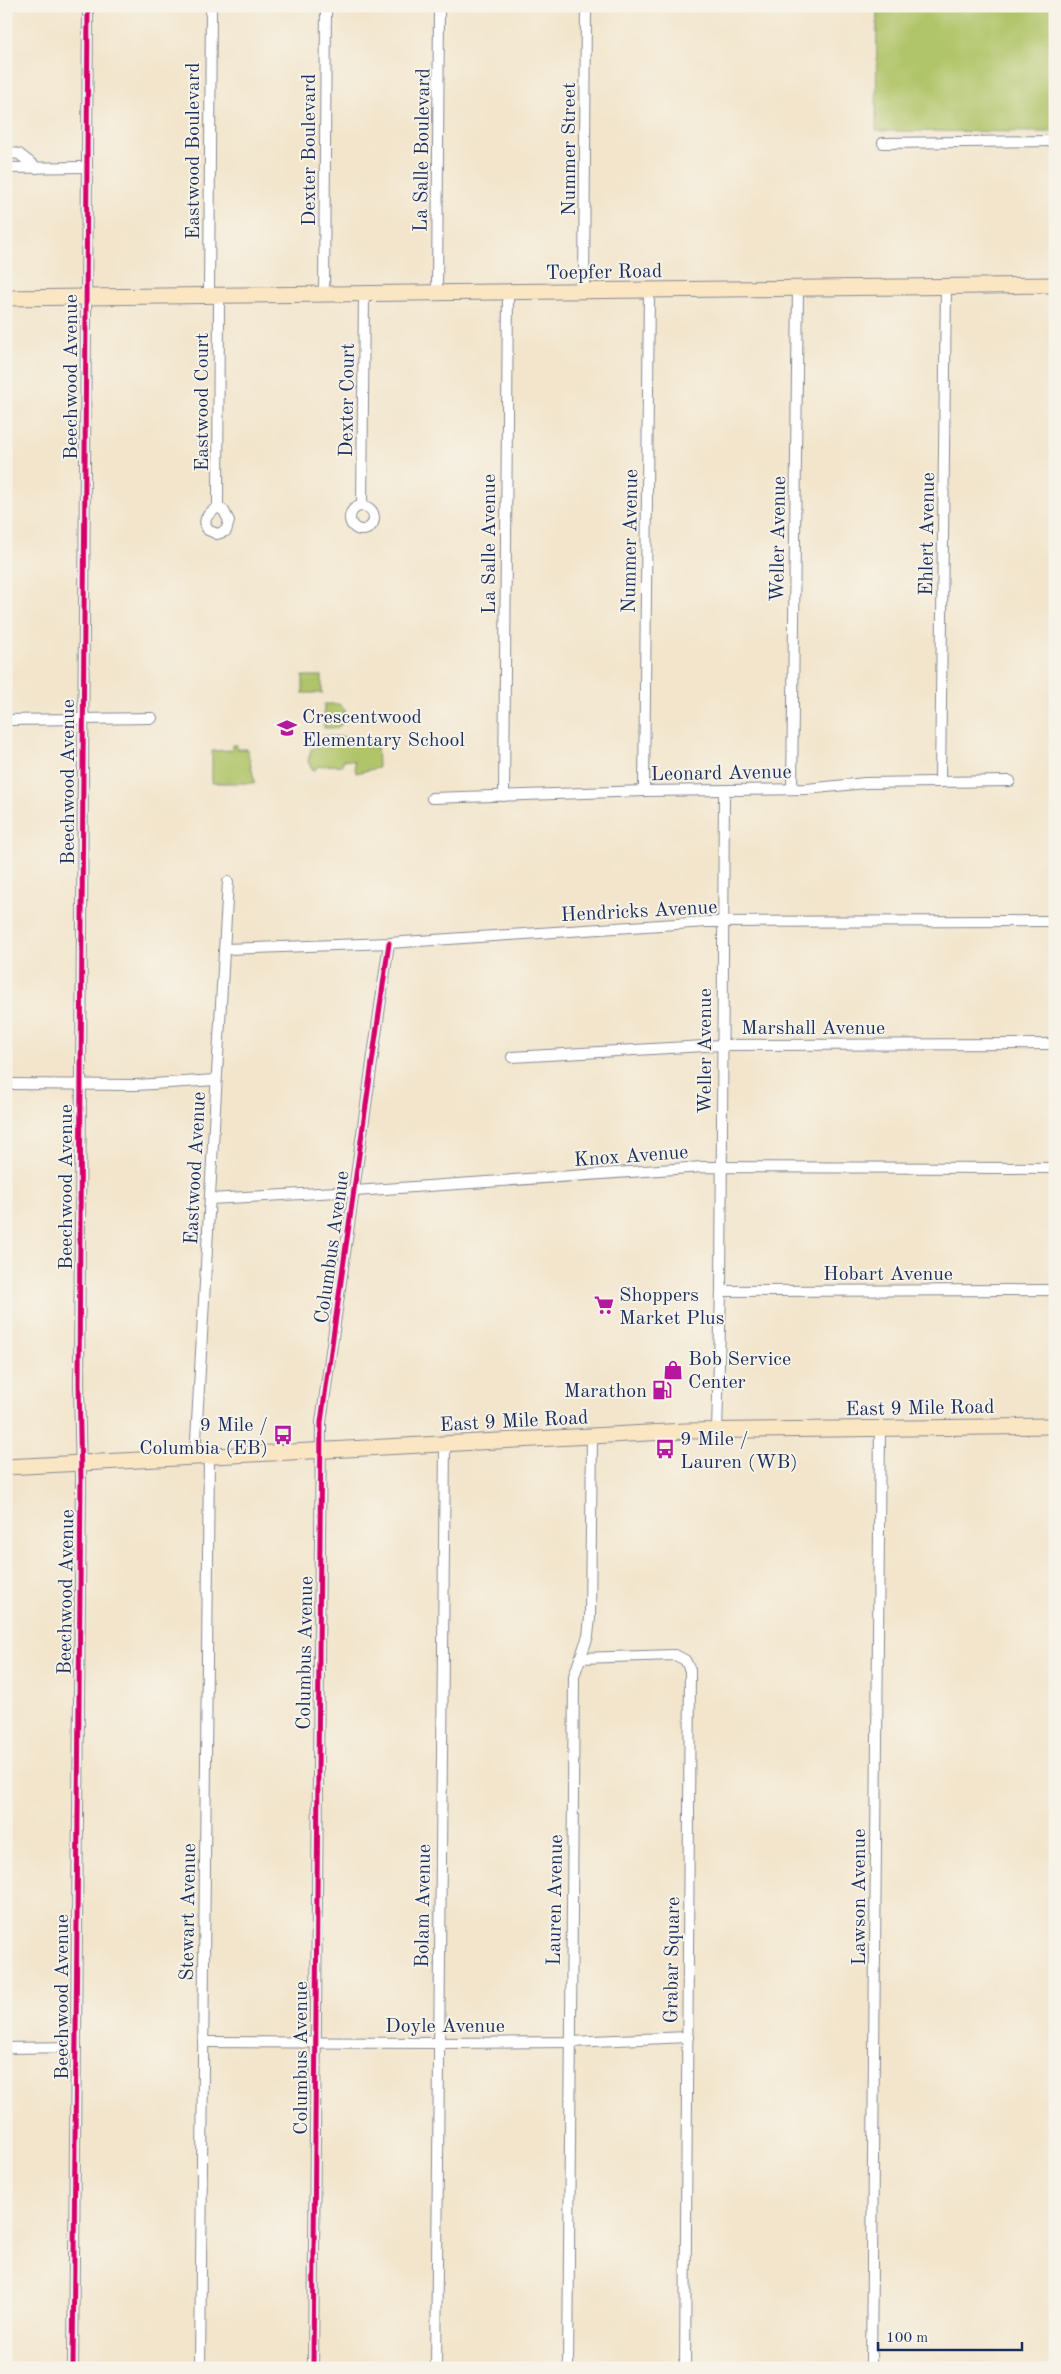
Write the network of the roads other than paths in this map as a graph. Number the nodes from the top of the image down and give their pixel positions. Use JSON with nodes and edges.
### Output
{"nodes":[{"id":1,"x":88,"y":6,"type":"edge"},
{"id":2,"x":211,"y":6,"type":"edge"},
{"id":3,"x":326,"y":6,"type":"edge"},
{"id":4,"x":439,"y":6,"type":"edge"},
{"id":5,"x":586,"y":6,"type":"edge"},
{"id":6,"x":1055,"y":141,"type":"edge"},
{"id":7,"x":883,"y":143,"type":"dead end"},
{"id":8,"x":6,"y":152,"type":"edge"},
{"id":9,"x":87,"y":167,"type":"junction"},
{"id":10,"x":6,"y":168,"type":"edge"},
{"id":11,"x":37,"y":168,"type":"junction"},
{"id":12,"x":1055,"y":285,"type":"edge"},
{"id":13,"x":946,"y":287,"type":"junction"},
{"id":14,"x":798,"y":289,"type":"junction"},
{"id":15,"x":650,"y":291,"type":"junction"},
{"id":16,"x":508,"y":292,"type":"junction"},
{"id":17,"x":584,"y":292,"type":"junction"},
{"id":18,"x":364,"y":294,"type":"junction"},
{"id":19,"x":437,"y":294,"type":"junction"},
{"id":20,"x":324,"y":295,"type":"junction"},
{"id":21,"x":214,"y":296,"type":"junction"},
{"id":22,"x":86,"y":297,"type":"junction"},
{"id":23,"x":6,"y":298,"type":"edge"},
{"id":24,"x":362,"y":506,"type":"dead end"},
{"id":25,"x":218,"y":507,"type":"dead end"},
{"id":26,"x":152,"y":718,"type":"dead end"},
{"id":27,"x":6,"y":720,"type":"edge"},
{"id":28,"x":82,"y":720,"type":"junction"},
{"id":29,"x":1010,"y":781,"type":"dead end"},
{"id":30,"x":940,"y":782,"type":"junction"},
{"id":31,"x":644,"y":790,"type":"junction"},
{"id":32,"x":792,"y":790,"type":"junction"},
{"id":33,"x":724,"y":791,"type":"junction"},
{"id":34,"x":504,"y":796,"type":"junction"},
{"id":35,"x":432,"y":798,"type":"dead end"},
{"id":36,"x":228,"y":882,"type":"dead end"},
{"id":37,"x":1055,"y":921,"type":"edge"},
{"id":38,"x":723,"y":923,"type":"junction"},
{"id":39,"x":388,"y":943,"type":"junction"},
{"id":40,"x":225,"y":949,"type":"junction"},
{"id":41,"x":1055,"y":1044,"type":"edge"},
{"id":42,"x":722,"y":1045,"type":"junction"},
{"id":43,"x":512,"y":1057,"type":"dead end"},
{"id":44,"x":216,"y":1080,"type":"junction"},
{"id":45,"x":6,"y":1084,"type":"edge"},
{"id":46,"x":80,"y":1085,"type":"junction"},
{"id":47,"x":721,"y":1168,"type":"junction"},
{"id":48,"x":1055,"y":1168,"type":"edge"},
{"id":49,"x":354,"y":1191,"type":"junction"},
{"id":50,"x":210,"y":1199,"type":"junction"},
{"id":51,"x":1055,"y":1290,"type":"edge"},
{"id":52,"x":721,"y":1291,"type":"junction"},
{"id":53,"x":1055,"y":1426,"type":"edge"},
{"id":54,"x":880,"y":1427,"type":"junction"},
{"id":55,"x":717,"y":1430,"type":"junction"},
{"id":56,"x":592,"y":1436,"type":"junction"},
{"id":57,"x":445,"y":1444,"type":"junction"},
{"id":58,"x":320,"y":1450,"type":"junction"},
{"id":59,"x":202,"y":1457,"type":"junction"},
{"id":60,"x":80,"y":1462,"type":"junction"},
{"id":61,"x":6,"y":1467,"type":"edge"},
{"id":62,"x":580,"y":1658,"type":"junction"},
{"id":63,"x":688,"y":2037,"type":"junction"},
{"id":64,"x":203,"y":2042,"type":"junction"},
{"id":65,"x":315,"y":2042,"type":"junction"},
{"id":66,"x":570,"y":2042,"type":"junction"},
{"id":67,"x":438,"y":2044,"type":"junction"},
{"id":68,"x":76,"y":2047,"type":"junction"},
{"id":69,"x":6,"y":2048,"type":"edge"},
{"id":70,"x":73,"y":2368,"type":"edge"},
{"id":71,"x":200,"y":2368,"type":"edge"},
{"id":72,"x":313,"y":2368,"type":"edge"},
{"id":73,"x":436,"y":2368,"type":"edge"},
{"id":74,"x":568,"y":2368,"type":"edge"},
{"id":75,"x":685,"y":2368,"type":"edge"},
{"id":76,"x":871,"y":2368,"type":"edge"}],
"edges":[{"from":1,"to":9,"type":"street","name":"Beechwood Avenue"},
{"from":2,"to":21,"type":"street","name":"Eastwood Boulevard"},
{"from":3,"to":20,"type":"street","name":"Dexter Boulevard"},
{"from":4,"to":19,"type":"street","name":"La Salle Boulevard"},
{"from":5,"to":17,"type":"street","name":"Nummer Street"},
{"from":6,"to":7,"type":"street"},
{"from":8,"to":11,"type":"street"},
{"from":9,"to":11,"type":"street"},
{"from":9,"to":22,"type":"street","name":"Beechwood Avenue"},
{"from":10,"to":11,"type":"street"},
{"from":12,"to":13,"type":"street","name":"Toepfer Road"},
{"from":13,"to":14,"type":"street","name":"Toepfer Road"},
{"from":13,"to":30,"type":"street","name":"Ehlert Avenue"},
{"from":14,"to":15,"type":"street","name":"Toepfer Road"},
{"from":14,"to":32,"type":"street","name":"Weller Avenue"},
{"from":15,"to":17,"type":"street","name":"Toepfer Road"},
{"from":15,"to":31,"type":"street","name":"Nummer Avenue"},
{"from":16,"to":17,"type":"street","name":"Toepfer Road"},
{"from":16,"to":19,"type":"street","name":"Toepfer Road"},
{"from":16,"to":34,"type":"street","name":"La Salle Avenue"},
{"from":18,"to":19,"type":"street","name":"Toepfer Road"},
{"from":18,"to":20,"type":"street","name":"Toepfer Road"},
{"from":18,"to":24,"type":"street","name":"Dexter Court"},
{"from":20,"to":21,"type":"street","name":"Toepfer Road"},
{"from":21,"to":22,"type":"street","name":"Toepfer Road"},
{"from":21,"to":25,"type":"street","name":"Eastwood Court"},
{"from":22,"to":23,"type":"street","name":"Toepfer Road"},
{"from":22,"to":28,"type":"street","name":"Beechwood Avenue"},
{"from":26,"to":28,"type":"street"},
{"from":27,"to":28,"type":"street"},
{"from":28,"to":46,"type":"street","name":"Beechwood Avenue"},
{"from":29,"to":30,"type":"street","name":"Leonard Avenue"},
{"from":30,"to":32,"type":"street","name":"Leonard Avenue"},
{"from":31,"to":33,"type":"street","name":"Leonard Avenue"},
{"from":31,"to":34,"type":"street","name":"Leonard Avenue"},
{"from":32,"to":33,"type":"street","name":"Leonard Avenue"},
{"from":33,"to":38,"type":"street","name":"Weller Avenue"},
{"from":34,"to":35,"type":"street","name":"Leonard Avenue"},
{"from":36,"to":40,"type":"street","name":"Eastwood Avenue"},
{"from":37,"to":38,"type":"street","name":"Hendricks Avenue"},
{"from":38,"to":39,"type":"street","name":"Hendricks Avenue"},
{"from":38,"to":42,"type":"street","name":"Weller Avenue"},
{"from":39,"to":40,"type":"street","name":"Hendricks Avenue"},
{"from":39,"to":49,"type":"street","name":"Columbus Avenue"},
{"from":40,"to":44,"type":"street","name":"Eastwood Avenue"},
{"from":41,"to":42,"type":"street","name":"Marshall Avenue"},
{"from":42,"to":43,"type":"street","name":"Marshall Avenue"},
{"from":42,"to":47,"type":"street","name":"Weller Avenue"},
{"from":44,"to":46,"type":"street"},
{"from":44,"to":50,"type":"street","name":"Eastwood Avenue"},
{"from":45,"to":46,"type":"street"},
{"from":46,"to":60,"type":"street","name":"Beechwood Avenue"},
{"from":47,"to":48,"type":"street","name":"Knox Avenue"},
{"from":47,"to":49,"type":"street","name":"Knox Avenue"},
{"from":47,"to":52,"type":"street","name":"Weller Avenue"},
{"from":49,"to":50,"type":"street","name":"Knox Avenue"},
{"from":49,"to":58,"type":"street","name":"Columbus Avenue"},
{"from":50,"to":59,"type":"street","name":"Eastwood Avenue"},
{"from":51,"to":52,"type":"street","name":"Hobart Avenue"},
{"from":52,"to":55,"type":"street","name":"Weller Avenue"},
{"from":53,"to":54,"type":"street","name":"East 9 Mile Road"},
{"from":54,"to":55,"type":"street","name":"East 9 Mile Road"},
{"from":54,"to":76,"type":"street","name":"Lawson Avenue"},
{"from":55,"to":56,"type":"street","name":"East 9 Mile Road"},
{"from":56,"to":57,"type":"street","name":"East 9 Mile Road"},
{"from":56,"to":62,"type":"street","name":"Lauren Avenue"},
{"from":57,"to":58,"type":"street","name":"East 9 Mile Road"},
{"from":57,"to":67,"type":"street","name":"Bolam Avenue"},
{"from":58,"to":59,"type":"street","name":"East 9 Mile Road"},
{"from":58,"to":65,"type":"street","name":"Columbus Avenue"},
{"from":59,"to":60,"type":"street","name":"East 9 Mile Road"},
{"from":59,"to":64,"type":"street","name":"Stewart Avenue"},
{"from":60,"to":61,"type":"street","name":"East 9 Mile Road"},
{"from":60,"to":68,"type":"street","name":"Beechwood Avenue"},
{"from":62,"to":63,"type":"street","name":"Grabar Square"},
{"from":62,"to":66,"type":"street","name":"Lauren Avenue"},
{"from":63,"to":66,"type":"street","name":"Doyle Avenue"},
{"from":63,"to":75,"type":"street","name":"Grabar Square"},
{"from":64,"to":65,"type":"street","name":"Doyle Avenue"},
{"from":64,"to":71,"type":"street","name":"Stewart Avenue"},
{"from":65,"to":67,"type":"street","name":"Doyle Avenue"},
{"from":65,"to":72,"type":"street","name":"Columbus Avenue"},
{"from":66,"to":67,"type":"street","name":"Doyle Avenue"},
{"from":66,"to":74,"type":"street","name":"Lauren Avenue"},
{"from":67,"to":73,"type":"street","name":"Bolam Avenue"},
{"from":68,"to":69,"type":"street"},
{"from":68,"to":70,"type":"street","name":"Beechwood Avenue"}]}
